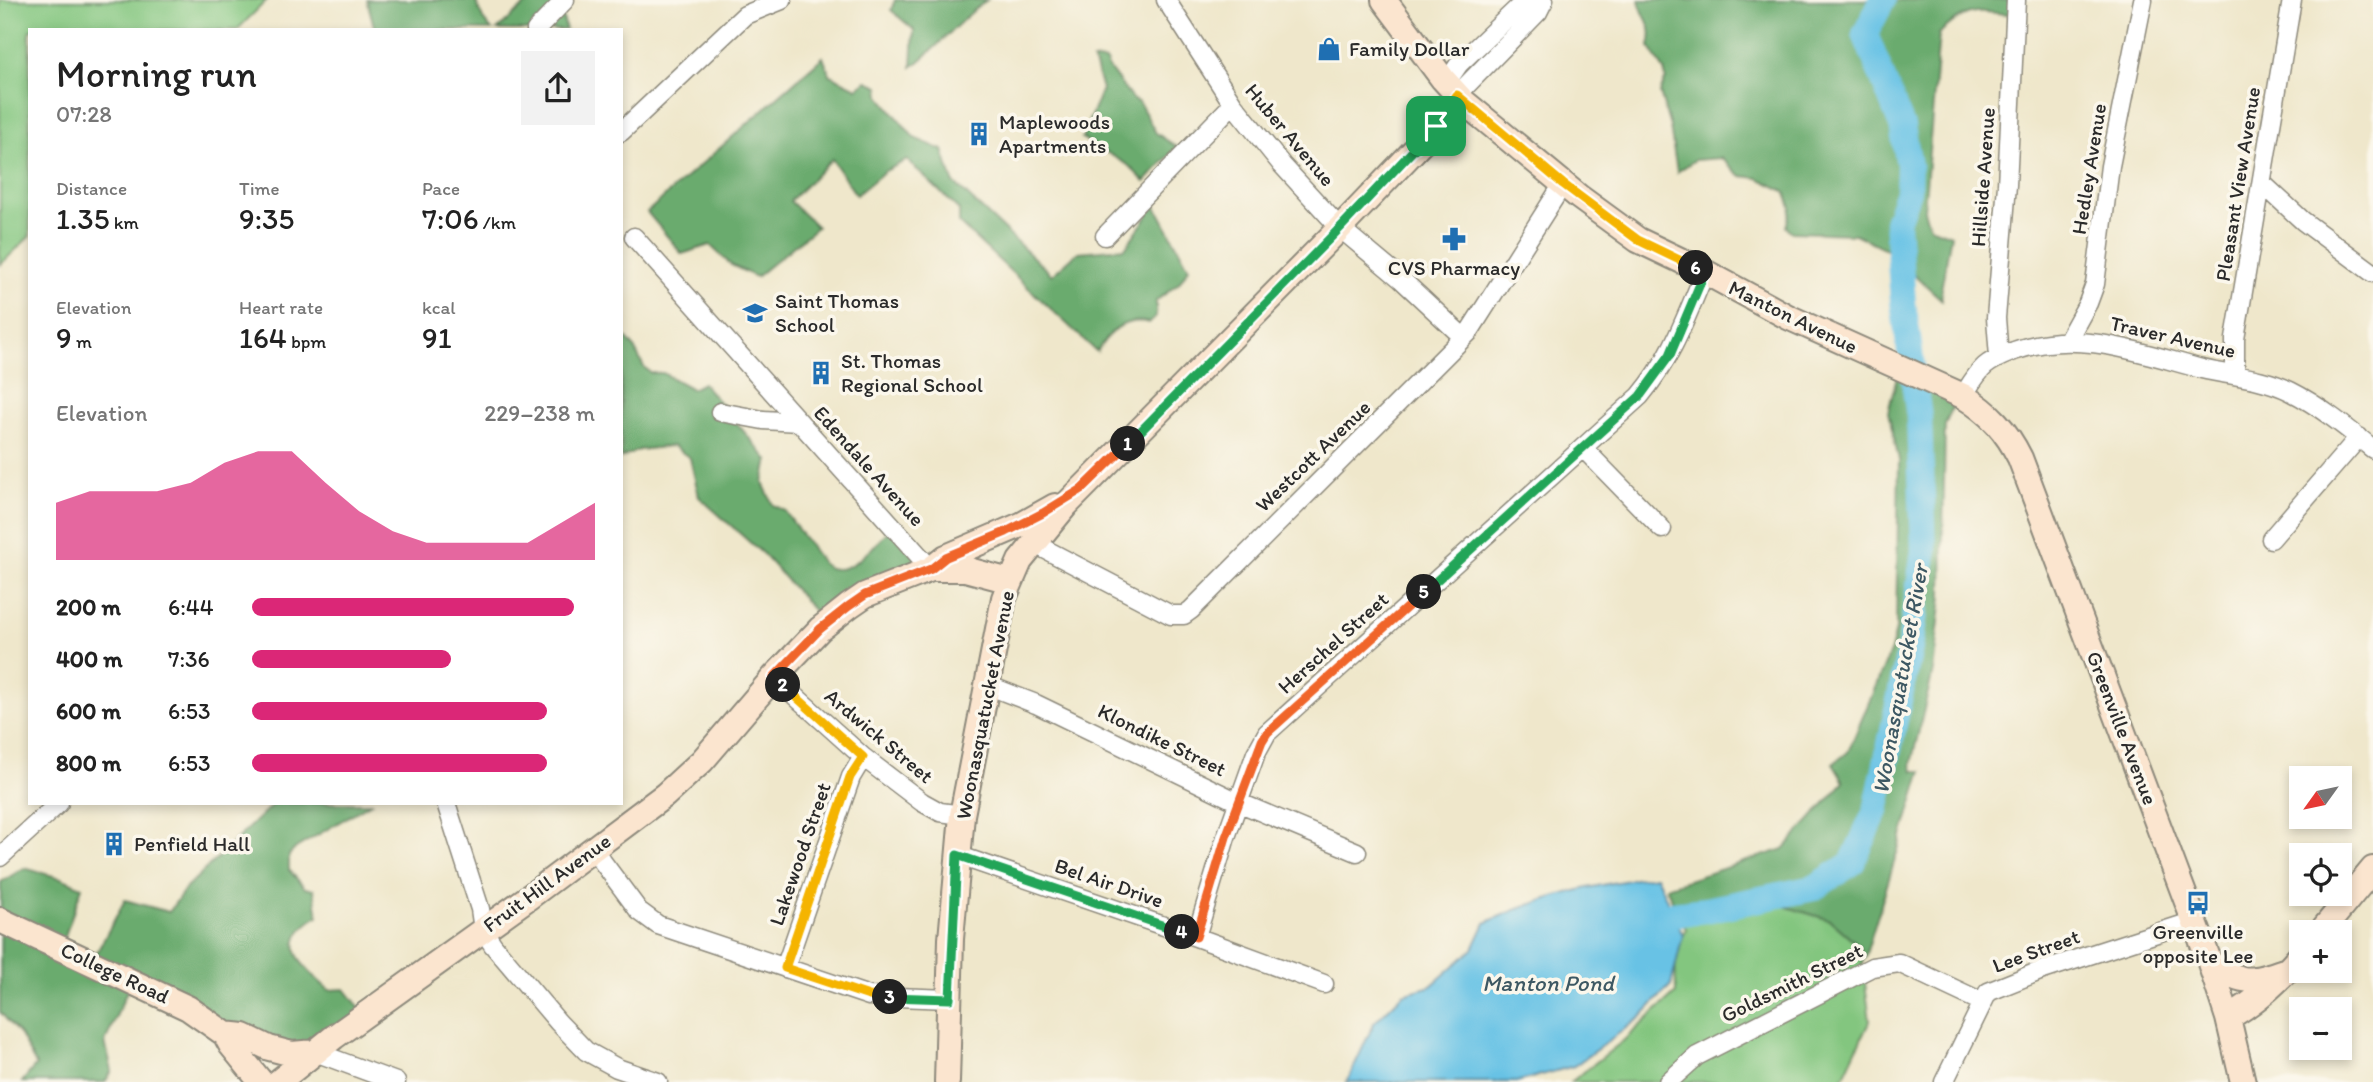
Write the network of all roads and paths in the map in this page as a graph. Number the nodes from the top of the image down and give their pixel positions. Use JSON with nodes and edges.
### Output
{"nodes":[{"id":1,"x":565,"y":0,"type":"edge"},
{"id":2,"x":782,"y":0,"type":"edge"},
{"id":3,"x":1166,"y":0,"type":"edge"},
{"id":4,"x":1384,"y":0,"type":"edge"},
{"id":5,"x":1527,"y":0,"type":"edge"},
{"id":6,"x":1544,"y":0,"type":"edge"},
{"id":7,"x":2016,"y":0,"type":"edge"},
{"id":8,"x":2143,"y":0,"type":"edge"},
{"id":9,"x":2292,"y":0,"type":"edge"},
{"id":10,"x":538,"y":28,"type":"edge"},
{"id":11,"x":1452,"y":89,"type":"junction"},
{"id":12,"x":1233,"y":104,"type":"junction"},
{"id":13,"x":623,"y":130,"type":"edge"},
{"id":14,"x":1563,"y":184,"type":"junction"},
{"id":15,"x":2263,"y":184,"type":"junction"},
{"id":16,"x":1340,"y":228,"type":"junction"},
{"id":17,"x":1105,"y":236,"type":"dead end"},
{"id":18,"x":634,"y":237,"type":"dead end"},
{"id":19,"x":1705,"y":272,"type":"junction"},
{"id":20,"x":2373,"y":273,"type":"edge"},
{"id":21,"x":1463,"y":337,"type":"junction"},
{"id":22,"x":2067,"y":341,"type":"junction"},
{"id":23,"x":1999,"y":357,"type":"junction"},
{"id":24,"x":2235,"y":375,"type":"junction"},
{"id":25,"x":1956,"y":393,"type":"junction"},
{"id":26,"x":720,"y":412,"type":"dead end"},
{"id":27,"x":799,"y":422,"type":"junction"},
{"id":28,"x":2358,"y":437,"type":"junction"},
{"id":29,"x":1583,"y":448,"type":"junction"},
{"id":30,"x":2373,"y":449,"type":"edge"},
{"id":31,"x":1082,"y":489,"type":"junction"},
{"id":32,"x":1662,"y":529,"type":"dead end"},
{"id":33,"x":2272,"y":539,"type":"dead end"},
{"id":34,"x":1032,"y":543,"type":"junction"},
{"id":35,"x":931,"y":569,"type":"junction"},
{"id":36,"x":1010,"y":581,"type":"junction"},
{"id":37,"x":774,"y":677,"type":"junction"},
{"id":38,"x":987,"y":685,"type":"junction"},
{"id":39,"x":863,"y":757,"type":"junction"},
{"id":40,"x":1238,"y":802,"type":"junction"},
{"id":41,"x":57,"y":805,"type":"edge"},
{"id":42,"x":447,"y":805,"type":"edge"},
{"id":43,"x":962,"y":815,"type":"junction"},
{"id":44,"x":593,"y":849,"type":"junction"},
{"id":45,"x":1356,"y":852,"type":"dead end"},
{"id":46,"x":957,"y":855,"type":"junction"},
{"id":47,"x":0,"y":857,"type":"edge"},
{"id":48,"x":2373,"y":869,"type":"edge"},
{"id":49,"x":0,"y":920,"type":"edge"},
{"id":50,"x":2331,"y":920,"type":"edge"},
{"id":51,"x":2194,"y":921,"type":"junction"},
{"id":52,"x":484,"y":930,"type":"junction"},
{"id":53,"x":1196,"y":937,"type":"junction"},
{"id":54,"x":2210,"y":963,"type":"junction"},
{"id":55,"x":2289,"y":965,"type":"edge"},
{"id":56,"x":785,"y":968,"type":"junction"},
{"id":57,"x":2289,"y":969,"type":"edge"},
{"id":58,"x":1324,"y":984,"type":"dead end"},
{"id":59,"x":950,"y":999,"type":"junction"},
{"id":60,"x":1982,"y":1002,"type":"junction"},
{"id":61,"x":2228,"y":1018,"type":"junction"},
{"id":62,"x":225,"y":1034,"type":"junction"},
{"id":63,"x":315,"y":1052,"type":"junction"},
{"id":64,"x":261,"y":1082,"type":"edge"},
{"id":65,"x":278,"y":1082,"type":"edge"},
{"id":66,"x":396,"y":1082,"type":"edge"},
{"id":67,"x":658,"y":1082,"type":"edge"},
{"id":68,"x":947,"y":1082,"type":"edge"},
{"id":69,"x":1668,"y":1082,"type":"edge"},
{"id":70,"x":1944,"y":1082,"type":"edge"},
{"id":71,"x":2243,"y":1082,"type":"edge"}],
"edges":[{"from":1,"to":10,"type":"street"},
{"from":2,"to":13,"type":"street"},
{"from":3,"to":12,"type":"street","name":"Huber Avenue"},
{"from":4,"to":11,"type":"main road","name":"Manton Avenue"},
{"from":5,"to":11,"type":"street"},
{"from":6,"to":11,"type":"street"},
{"from":7,"to":23,"type":"street","name":"Hillside Avenue"},
{"from":8,"to":22,"type":"street","name":"Hedley Avenue"},
{"from":9,"to":15,"type":"street","name":"Pleasant View Avenue"},
{"from":11,"to":14,"type":"main road","name":"Manton Avenue"},
{"from":11,"to":16,"type":"main road","name":"Fruit Hill Avenue"},
{"from":12,"to":16,"type":"street","name":"Huber Avenue"},
{"from":12,"to":17,"type":"street"},
{"from":14,"to":19,"type":"main road","name":"Manton Avenue"},
{"from":14,"to":21,"type":"street","name":"Westcott Avenue"},
{"from":15,"to":20,"type":"street"},
{"from":15,"to":24,"type":"street","name":"Pleasant View Avenue"},
{"from":16,"to":21,"type":"street","name":"Huber Avenue"},
{"from":16,"to":31,"type":"main road","name":"Fruit Hill Avenue"},
{"from":18,"to":27,"type":"street","name":"Edendale Avenue"},
{"from":19,"to":25,"type":"main road","name":"Manton Avenue"},
{"from":19,"to":29,"type":"street","name":"Herschel Street"},
{"from":21,"to":34,"type":"street","name":"Westcott Avenue"},
{"from":22,"to":23,"type":"street","name":"Traver Avenue"},
{"from":22,"to":24,"type":"street","name":"Traver Avenue"},
{"from":23,"to":25,"type":"street","name":"Traver Avenue"},
{"from":24,"to":28,"type":"street","name":"Traver Avenue"},
{"from":25,"to":51,"type":"main road","name":"Greenville Avenue"},
{"from":26,"to":27,"type":"street"},
{"from":27,"to":35,"type":"street","name":"Edendale Avenue"},
{"from":28,"to":30,"type":"street","name":"Traver Avenue"},
{"from":28,"to":33,"type":"street"},
{"from":29,"to":32,"type":"street"},
{"from":29,"to":40,"type":"street","name":"Herschel Street"},
{"from":31,"to":34,"type":"main road","name":"Fruit Hill Avenue"},
{"from":31,"to":35,"type":"main road","name":"Fruit Hill Avenue"},
{"from":34,"to":36,"type":"main road","name":"Woonasquatucket Avenue"},
{"from":35,"to":36,"type":"main road","name":"Fruit Hill Avenue"},
{"from":35,"to":37,"type":"main road","name":"Fruit Hill Avenue"},
{"from":36,"to":38,"type":"main road","name":"Woonasquatucket Avenue"},
{"from":37,"to":39,"type":"street","name":"Ardwick Street"},
{"from":37,"to":44,"type":"main road","name":"Fruit Hill Avenue"},
{"from":38,"to":40,"type":"street","name":"Klondike Street"},
{"from":38,"to":43,"type":"main road","name":"Woonasquatucket Avenue"},
{"from":39,"to":43,"type":"street","name":"Ardwick Street"},
{"from":39,"to":56,"type":"street","name":"Lakewood Street"},
{"from":40,"to":45,"type":"street","name":"Klondike Street"},
{"from":40,"to":53,"type":"street","name":"Herschel Street"},
{"from":41,"to":47,"type":"street"},
{"from":42,"to":52,"type":"street"},
{"from":43,"to":46,"type":"main road","name":"Woonasquatucket Avenue"},
{"from":44,"to":52,"type":"main road","name":"Fruit Hill Avenue"},
{"from":44,"to":56,"type":"street"},
{"from":46,"to":53,"type":"street","name":"Bel Air Drive"},
{"from":46,"to":59,"type":"main road","name":"Woonasquatucket Avenue"},
{"from":48,"to":50,"type":"main road"},
{"from":49,"to":62,"type":"main road","name":"College Road"},
{"from":51,"to":54,"type":"main road","name":"Greenville Avenue"},
{"from":51,"to":60,"type":"street","name":"Lee Street"},
{"from":52,"to":63,"type":"main road","name":"Fruit Hill Avenue"},
{"from":52,"to":67,"type":"street"},
{"from":53,"to":58,"type":"street","name":"Bel Air Drive"},
{"from":54,"to":55,"type":"main road"},
{"from":54,"to":61,"type":"main road","name":"Greenville Avenue"},
{"from":56,"to":59,"type":"street"},
{"from":57,"to":61,"type":"main road"},
{"from":59,"to":68,"type":"main road","name":"Woonasquatucket Avenue"},
{"from":60,"to":69,"type":"street","name":"Goldsmith Street"},
{"from":60,"to":70,"type":"street","name":"Lee Street"},
{"from":61,"to":71,"type":"main road","name":"Greenville Avenue"},
{"from":62,"to":63,"type":"main road","name":"College Road"},
{"from":62,"to":64,"type":"main road","name":"College Road"},
{"from":63,"to":65,"type":"main road","name":"Fruit Hill Avenue"},
{"from":63,"to":66,"type":"street"}]}
